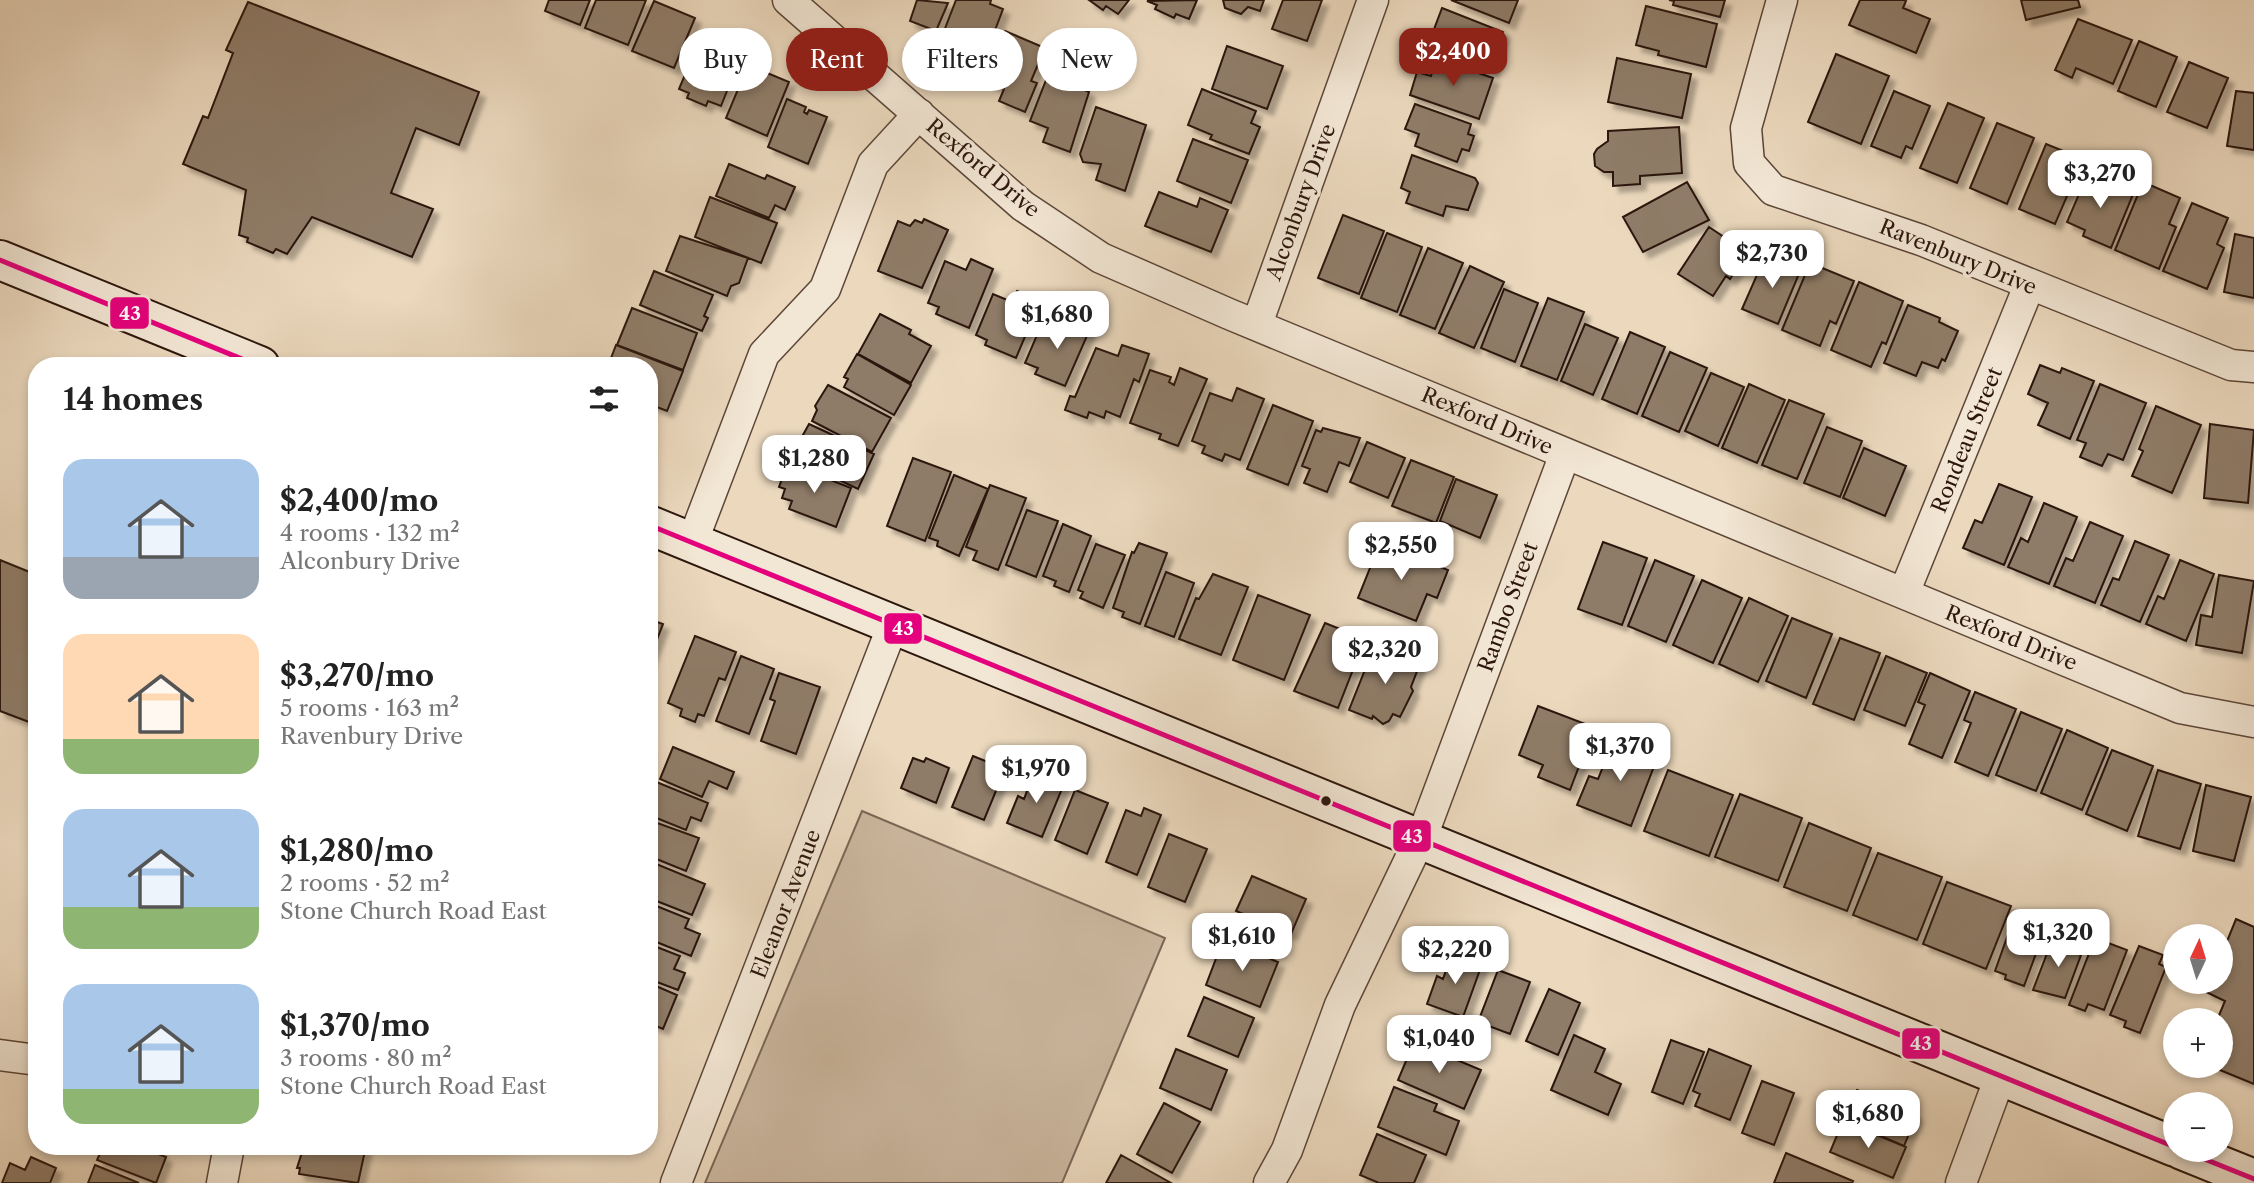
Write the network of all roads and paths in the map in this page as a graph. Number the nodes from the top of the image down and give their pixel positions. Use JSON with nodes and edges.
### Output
{"nodes":[{"id":1,"x":788,"y":0,"type":"edge"},
{"id":2,"x":1373,"y":0,"type":"edge"},
{"id":3,"x":1782,"y":0,"type":"edge"},
{"id":4,"x":919,"y":114,"type":"junction"},
{"id":5,"x":0,"y":260,"type":"edge"},
{"id":6,"x":2029,"y":286,"type":"junction"},
{"id":7,"x":1257,"y":324,"type":"junction"},
{"id":8,"x":238,"y":357,"type":"edge"},
{"id":9,"x":2254,"y":367,"type":"edge"},
{"id":10,"x":1564,"y":454,"type":"junction"},
{"id":11,"x":658,"y":529,"type":"edge"},
{"id":12,"x":692,"y":542,"type":"junction"},
{"id":13,"x":1904,"y":593,"type":"junction"},
{"id":14,"x":893,"y":625,"type":"junction"},
{"id":15,"x":2254,"y":722,"type":"edge"},
{"id":16,"x":1420,"y":838,"type":"junction"},
{"id":17,"x":0,"y":1055,"type":"edge"},
{"id":18,"x":28,"y":1059,"type":"edge"},
{"id":19,"x":2000,"y":1077,"type":"junction"},
{"id":20,"x":2163,"y":1142,"type":"edge"},
{"id":21,"x":227,"y":1155,"type":"edge"},
{"id":22,"x":2212,"y":1162,"type":"edge"},
{"id":23,"x":2254,"y":1179,"type":"edge"},
{"id":24,"x":222,"y":1183,"type":"edge"},
{"id":25,"x":676,"y":1183,"type":"edge"},
{"id":26,"x":1269,"y":1183,"type":"edge"},
{"id":27,"x":1961,"y":1183,"type":"edge"}],
"edges":[{"from":1,"to":4,"type":"street","name":"Rexford Drive"},
{"from":2,"to":7,"type":"street","name":"Alconbury Drive"},
{"from":3,"to":6,"type":"street","name":"Ravenbury Drive"},
{"from":4,"to":7,"type":"street","name":"Rexford Drive"},
{"from":4,"to":12,"type":"street"},
{"from":5,"to":8,"type":"main road"},
{"from":6,"to":9,"type":"street","name":"Ravenbury Drive"},
{"from":6,"to":13,"type":"street","name":"Rondeau Street"},
{"from":7,"to":10,"type":"street","name":"Rexford Drive"},
{"from":10,"to":13,"type":"street","name":"Rexford Drive"},
{"from":10,"to":16,"type":"street","name":"Rambo Street"},
{"from":11,"to":12,"type":"main road"},
{"from":12,"to":14,"type":"main road"},
{"from":13,"to":15,"type":"street","name":"Rexford Drive"},
{"from":14,"to":16,"type":"main road"},
{"from":14,"to":25,"type":"street","name":"Eleanor Avenue"},
{"from":16,"to":19,"type":"main road"},
{"from":16,"to":26,"type":"street","name":"Rambo Street"},
{"from":17,"to":18,"type":"street"},
{"from":19,"to":20,"type":"main road"},
{"from":19,"to":27,"type":"street"},
{"from":21,"to":24,"type":"street"},
{"from":22,"to":23,"type":"main road"}]}
